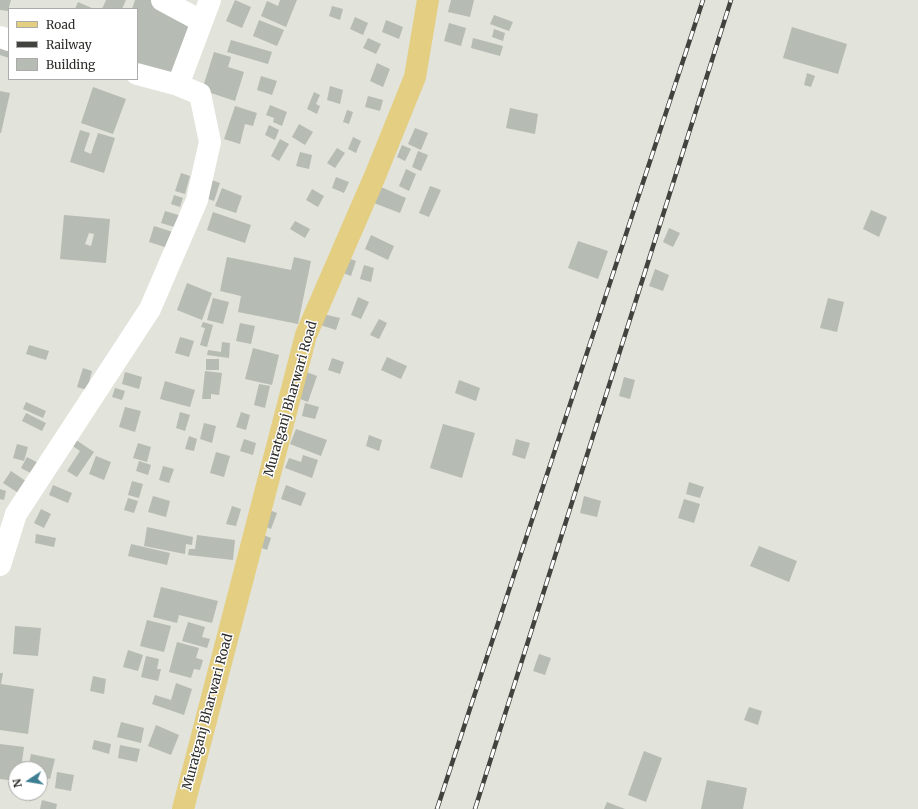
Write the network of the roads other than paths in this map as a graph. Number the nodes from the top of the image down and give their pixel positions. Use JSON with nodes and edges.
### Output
{"nodes":[{"id":1,"x":162,"y":0,"type":"edge"},
{"id":2,"x":210,"y":0,"type":"edge"},
{"id":3,"x":428,"y":0,"type":"edge"},
{"id":4,"x":201,"y":20,"type":"junction"},
{"id":5,"x":138,"y":74,"type":"edge"},
{"id":6,"x":178,"y":85,"type":"junction"},
{"id":7,"x":0,"y":565,"type":"edge"},
{"id":8,"x":182,"y":809,"type":"edge"}],
"edges":[{"from":1,"to":4,"type":"street"},
{"from":2,"to":4,"type":"street"},
{"from":3,"to":8,"type":"main road","name":"Muratganj Bharwari Road"},
{"from":4,"to":6,"type":"street"},
{"from":5,"to":6,"type":"street"},
{"from":6,"to":7,"type":"street"}]}
